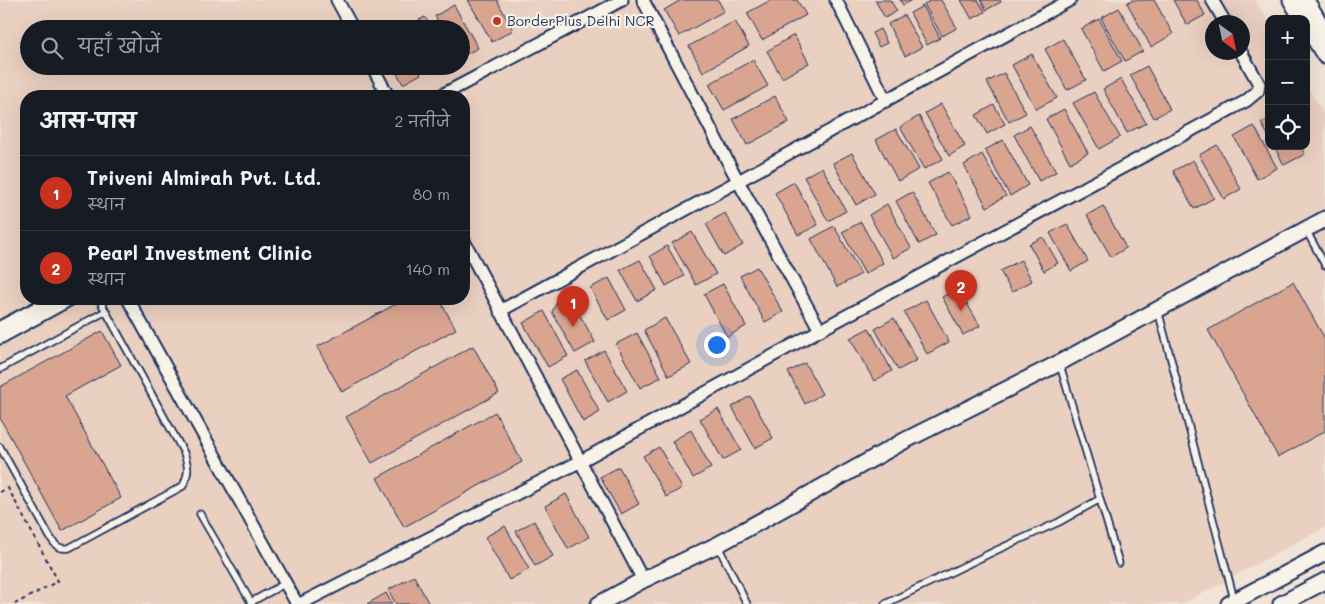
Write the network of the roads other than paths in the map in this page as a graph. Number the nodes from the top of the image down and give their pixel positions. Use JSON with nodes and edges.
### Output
{"nodes":[{"id":1,"x":338,"y":0,"type":"edge"},
{"id":2,"x":622,"y":0,"type":"edge"},
{"id":3,"x":643,"y":0,"type":"edge"},
{"id":4,"x":836,"y":0,"type":"edge"},
{"id":5,"x":1070,"y":0,"type":"edge"},
{"id":6,"x":1212,"y":0,"type":"edge"},
{"id":7,"x":1291,"y":0,"type":"edge"},
{"id":8,"x":1306,"y":0,"type":"edge"},
{"id":9,"x":1221,"y":15,"type":"edge"},
{"id":10,"x":1300,"y":15,"type":"edge"},
{"id":11,"x":348,"y":20,"type":"edge"},
{"id":12,"x":1310,"y":32,"type":"edge"},
{"id":13,"x":1325,"y":32,"type":"edge"},
{"id":14,"x":1325,"y":56,"type":"edge"},
{"id":15,"x":1246,"y":60,"type":"edge"},
{"id":16,"x":377,"y":75,"type":"edge"},
{"id":17,"x":385,"y":90,"type":"edge"},
{"id":18,"x":451,"y":90,"type":"edge"},
{"id":19,"x":886,"y":101,"type":"junction"},
{"id":20,"x":738,"y":180,"type":"junction"},
{"id":21,"x":1325,"y":219,"type":"edge"},
{"id":22,"x":1306,"y":230,"type":"junction"},
{"id":23,"x":470,"y":253,"type":"edge"},
{"id":24,"x":1325,"y":265,"type":"edge"},
{"id":25,"x":42,"y":305,"type":"edge"},
{"id":26,"x":60,"y":305,"type":"edge"},
{"id":27,"x":102,"y":305,"type":"edge"},
{"id":28,"x":131,"y":305,"type":"edge"},
{"id":29,"x":1158,"y":310,"type":"junction"},
{"id":30,"x":106,"y":311,"type":"junction"},
{"id":31,"x":500,"y":311,"type":"junction"},
{"id":32,"x":0,"y":327,"type":"edge"},
{"id":33,"x":820,"y":330,"type":"junction"},
{"id":34,"x":0,"y":338,"type":"edge"},
{"id":35,"x":1059,"y":363,"type":"junction"},
{"id":36,"x":0,"y":369,"type":"edge"},
{"id":37,"x":0,"y":447,"type":"edge"},
{"id":38,"x":579,"y":462,"type":"junction"},
{"id":39,"x":1100,"y":499,"type":"junction"},
{"id":40,"x":200,"y":514,"type":"dead end"},
{"id":41,"x":717,"y":544,"type":"junction"},
{"id":42,"x":1325,"y":553,"type":"edge"},
{"id":43,"x":1119,"y":563,"type":"dead end"},
{"id":44,"x":643,"y":580,"type":"junction"},
{"id":45,"x":1325,"y":581,"type":"edge"},
{"id":46,"x":286,"y":583,"type":"junction"},
{"id":47,"x":1232,"y":602,"type":"edge"},
{"id":48,"x":251,"y":603,"type":"edge"},
{"id":49,"x":299,"y":604,"type":"edge"},
{"id":50,"x":599,"y":604,"type":"edge"},
{"id":51,"x":747,"y":604,"type":"edge"},
{"id":52,"x":885,"y":604,"type":"edge"},
{"id":53,"x":1281,"y":604,"type":"edge"}],
"edges":[{"from":1,"to":11,"type":"street"},
{"from":2,"to":18,"type":"street"},
{"from":3,"to":20,"type":"street"},
{"from":4,"to":19,"type":"street"},
{"from":5,"to":19,"type":"street"},
{"from":6,"to":9,"type":"street"},
{"from":7,"to":10,"type":"street"},
{"from":8,"to":13,"type":"street"},
{"from":12,"to":14,"type":"street"},
{"from":15,"to":33,"type":"street"},
{"from":16,"to":17,"type":"street"},
{"from":19,"to":20,"type":"street"},
{"from":20,"to":31,"type":"street"},
{"from":20,"to":33,"type":"street"},
{"from":21,"to":22,"type":"street"},
{"from":22,"to":24,"type":"lane"},
{"from":22,"to":29,"type":"street"},
{"from":23,"to":31,"type":"street"},
{"from":25,"to":32,"type":"street"},
{"from":26,"to":34,"type":"street"},
{"from":27,"to":30,"type":"lane"},
{"from":28,"to":46,"type":"street"},
{"from":29,"to":35,"type":"street"},
{"from":29,"to":47,"type":"lane"},
{"from":30,"to":36,"type":"lane"},
{"from":30,"to":37,"type":"lane"},
{"from":31,"to":38,"type":"street"},
{"from":33,"to":38,"type":"street"},
{"from":35,"to":39,"type":"lane"},
{"from":35,"to":41,"type":"street"},
{"from":38,"to":44,"type":"street"},
{"from":38,"to":49,"type":"street"},
{"from":39,"to":43,"type":"lane"},
{"from":39,"to":52,"type":"lane"},
{"from":40,"to":48,"type":"lane"},
{"from":41,"to":44,"type":"street"},
{"from":41,"to":51,"type":"lane"},
{"from":42,"to":47,"type":"street"},
{"from":44,"to":50,"type":"street"},
{"from":45,"to":53,"type":"street"},
{"from":46,"to":48,"type":"lane"},
{"from":46,"to":49,"type":"street"}]}
